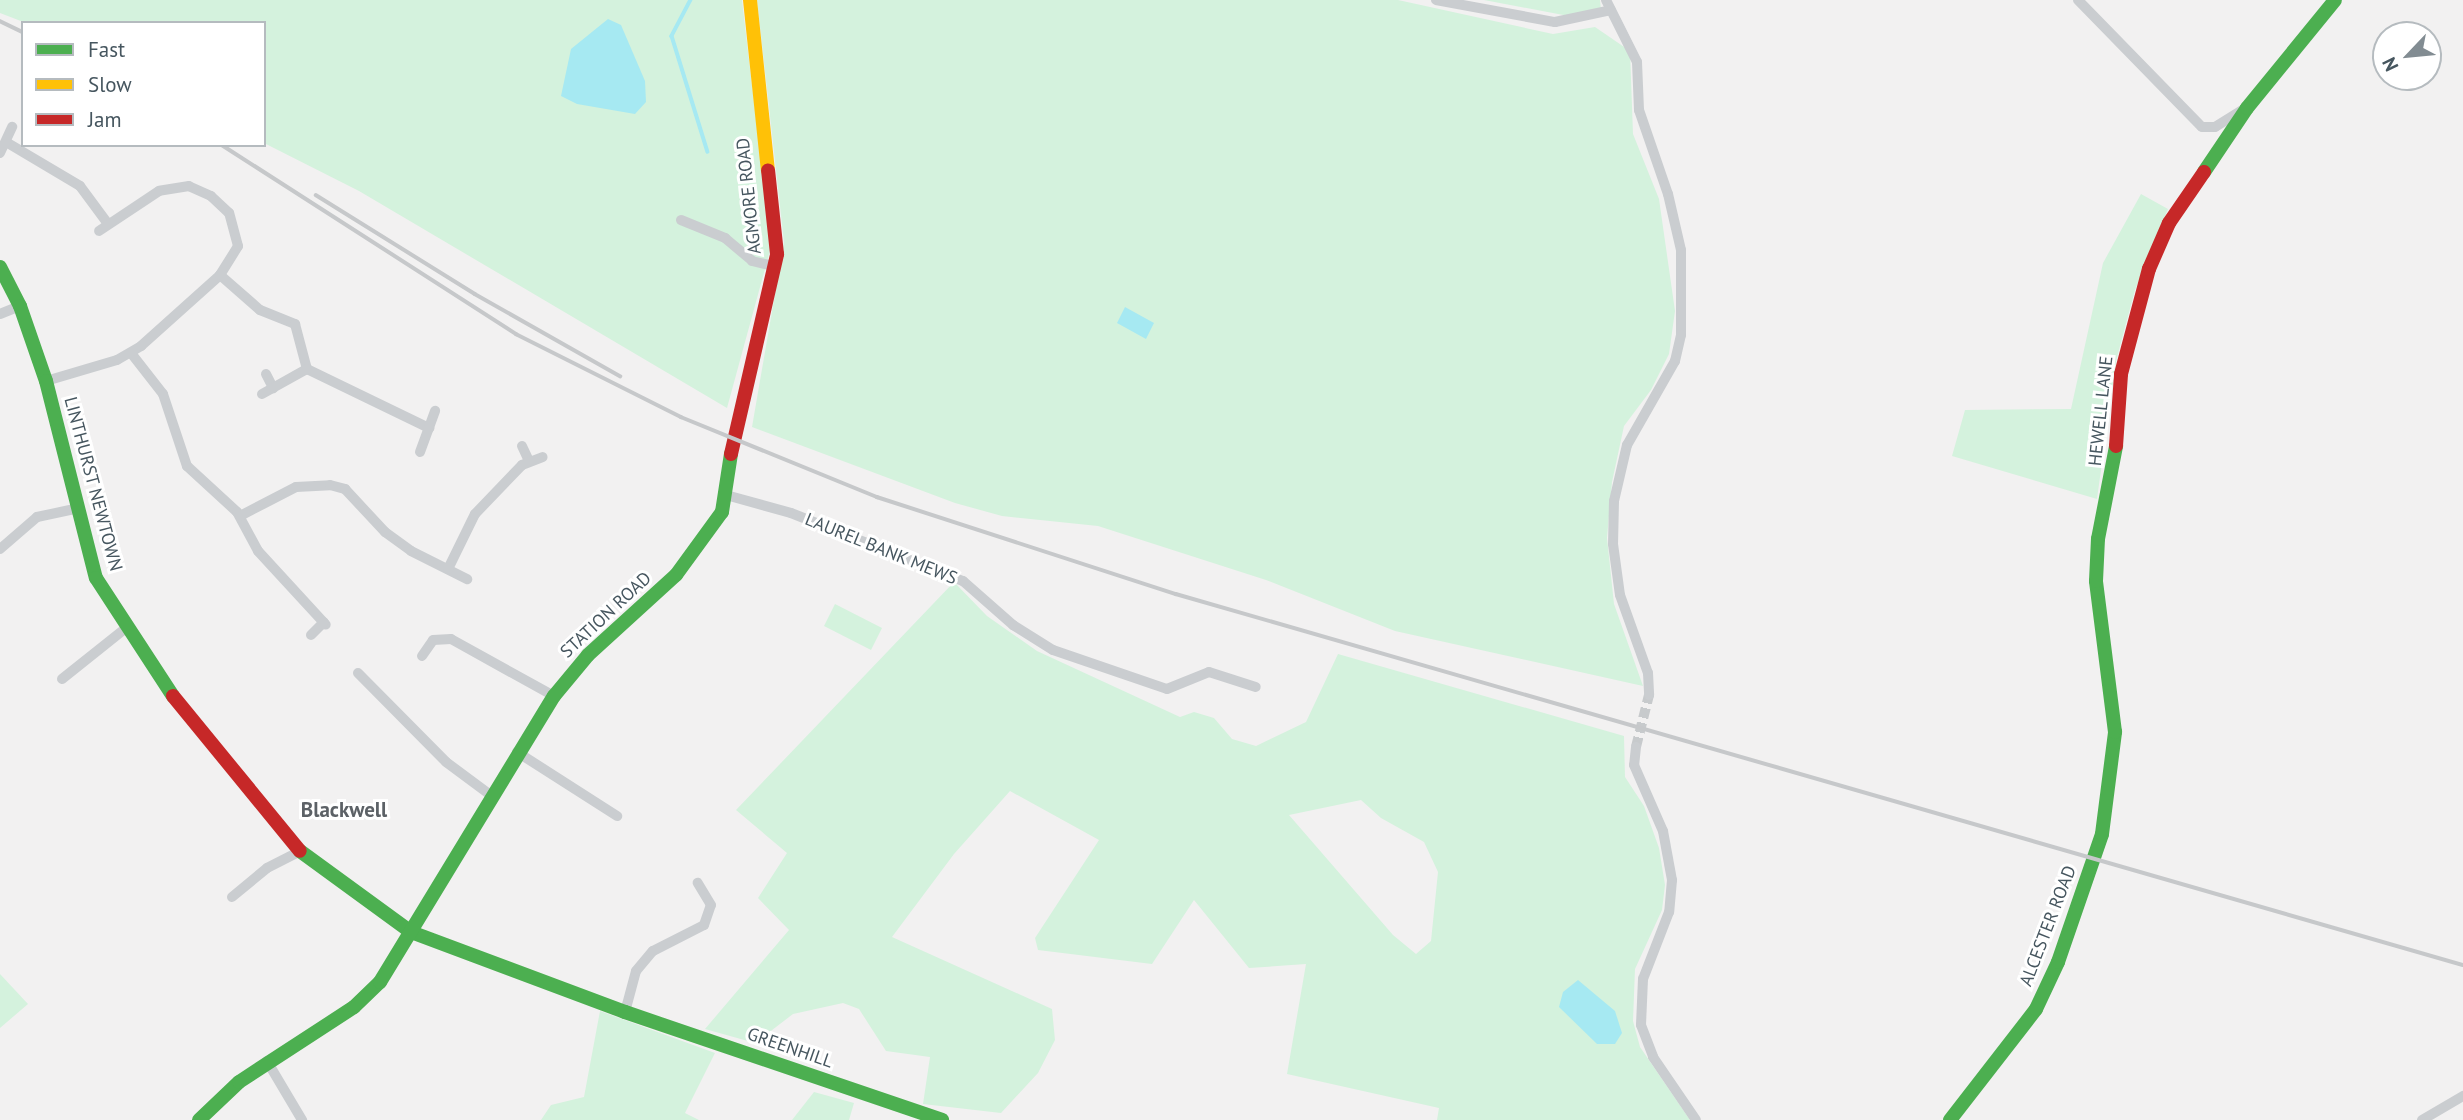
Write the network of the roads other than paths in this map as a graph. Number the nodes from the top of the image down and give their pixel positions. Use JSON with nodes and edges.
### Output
{"nodes":[{"id":1,"x":750,"y":0,"type":"edge"},
{"id":2,"x":1436,"y":0,"type":"edge"},
{"id":3,"x":2078,"y":0,"type":"edge"},
{"id":4,"x":2335,"y":0,"type":"edge"},
{"id":5,"x":1608,"y":5,"type":"edge"},
{"id":6,"x":2247,"y":108,"type":"junction"},
{"id":7,"x":12,"y":127,"type":"dead end"},
{"id":8,"x":6,"y":142,"type":"junction"},
{"id":9,"x":0,"y":153,"type":"edge"},
{"id":10,"x":681,"y":220,"type":"dead end"},
{"id":11,"x":0,"y":267,"type":"edge"},
{"id":12,"x":774,"y":267,"type":"junction"},
{"id":13,"x":220,"y":275,"type":"junction"},
{"id":14,"x":20,"y":306,"type":"junction"},
{"id":15,"x":0,"y":314,"type":"edge"},
{"id":16,"x":131,"y":353,"type":"junction"},
{"id":17,"x":307,"y":369,"type":"junction"},
{"id":18,"x":266,"y":374,"type":"dead end"},
{"id":19,"x":46,"y":381,"type":"junction"},
{"id":20,"x":273,"y":388,"type":"junction"},
{"id":21,"x":262,"y":394,"type":"dead end"},
{"id":22,"x":435,"y":411,"type":"dead end"},
{"id":23,"x":738,"y":427,"type":"joint"},
{"id":24,"x":429,"y":429,"type":"junction"},
{"id":25,"x":522,"y":446,"type":"dead end"},
{"id":26,"x":420,"y":452,"type":"dead end"},
{"id":27,"x":543,"y":457,"type":"dead end"},
{"id":28,"x":529,"y":461,"type":"junction"},
{"id":29,"x":726,"y":495,"type":"junction"},
{"id":30,"x":79,"y":508,"type":"junction"},
{"id":31,"x":240,"y":516,"type":"junction"},
{"id":32,"x":0,"y":550,"type":"edge"},
{"id":33,"x":448,"y":569,"type":"junction"},
{"id":34,"x":467,"y":579,"type":"dead end"},
{"id":35,"x":126,"y":628,"type":"junction"},
{"id":36,"x":311,"y":635,"type":"dead end"},
{"id":37,"x":422,"y":656,"type":"dead end"},
{"id":38,"x":358,"y":673,"type":"dead end"},
{"id":39,"x":62,"y":679,"type":"dead end"},
{"id":40,"x":1256,"y":687,"type":"dead end"},
{"id":41,"x":1649,"y":695,"type":"tunnel mouth"},
{"id":42,"x":554,"y":696,"type":"junction"},
{"id":43,"x":1636,"y":747,"type":"tunnel mouth"},
{"id":44,"x":517,"y":752,"type":"junction"},
{"id":45,"x":492,"y":796,"type":"junction"},
{"id":46,"x":617,"y":816,"type":"dead end"},
{"id":47,"x":2099,"y":843,"type":"joint"},
{"id":48,"x":300,"y":851,"type":"junction"},
{"id":49,"x":698,"y":883,"type":"dead end"},
{"id":50,"x":232,"y":897,"type":"dead end"},
{"id":51,"x":411,"y":933,"type":"junction"},
{"id":52,"x":625,"y":1012,"type":"junction"},
{"id":53,"x":267,"y":1061,"type":"junction"},
{"id":54,"x":2463,"y":1096,"type":"edge"},
{"id":55,"x":199,"y":1120,"type":"edge"},
{"id":56,"x":302,"y":1120,"type":"edge"},
{"id":57,"x":942,"y":1120,"type":"edge"},
{"id":58,"x":1696,"y":1120,"type":"edge"},
{"id":59,"x":1950,"y":1120,"type":"edge"},
{"id":60,"x":2422,"y":1120,"type":"edge"}],
"edges":[{"from":1,"to":12,"type":"street","name":"AGMORE ROAD"},
{"from":2,"to":5,"type":"street"},
{"from":3,"to":6,"type":"street"},
{"from":4,"to":6,"type":"street","name":"HEWELL LANE"},
{"from":5,"to":41,"type":"street"},
{"from":6,"to":47,"type":"street","name":"HEWELL LANE"},
{"from":7,"to":8,"type":"street"},
{"from":8,"to":9,"type":"street"},
{"from":8,"to":13,"type":"street"},
{"from":10,"to":12,"type":"street"},
{"from":11,"to":14,"type":"street","name":"LINTHURST NEWTOWN"},
{"from":12,"to":23,"type":"street","name":"AGMORE ROAD"},
{"from":13,"to":16,"type":"street"},
{"from":13,"to":17,"type":"street"},
{"from":14,"to":15,"type":"street"},
{"from":14,"to":19,"type":"street","name":"LINTHURST NEWTOWN"},
{"from":16,"to":19,"type":"street"},
{"from":16,"to":31,"type":"street"},
{"from":17,"to":20,"type":"street"},
{"from":17,"to":24,"type":"street"},
{"from":18,"to":20,"type":"street"},
{"from":19,"to":30,"type":"street","name":"LINTHURST NEWTOWN"},
{"from":20,"to":21,"type":"street"},
{"from":22,"to":24,"type":"street"},
{"from":23,"to":29,"type":"street","name":"STATION ROAD"},
{"from":24,"to":26,"type":"street"},
{"from":25,"to":28,"type":"street"},
{"from":27,"to":28,"type":"street"},
{"from":28,"to":33,"type":"street"},
{"from":29,"to":40,"type":"street","name":"LAUREL BANK MEWS"},
{"from":29,"to":42,"type":"street","name":"STATION ROAD"},
{"from":30,"to":32,"type":"street"},
{"from":30,"to":35,"type":"street","name":"LINTHURST NEWTOWN"},
{"from":31,"to":33,"type":"street"},
{"from":31,"to":36,"type":"street"},
{"from":33,"to":34,"type":"street"},
{"from":35,"to":39,"type":"street"},
{"from":35,"to":48,"type":"street","name":"LINTHURST NEWTOWN"},
{"from":37,"to":42,"type":"street"},
{"from":38,"to":45,"type":"street"},
{"from":42,"to":44,"type":"street","name":"STATION ROAD"},
{"from":43,"to":58,"type":"street"},
{"from":44,"to":45,"type":"street","name":"STATION ROAD"},
{"from":44,"to":46,"type":"street"},
{"from":45,"to":51,"type":"street","name":"STATION ROAD"},
{"from":47,"to":59,"type":"street","name":"ALCESTER ROAD"},
{"from":48,"to":50,"type":"street"},
{"from":48,"to":51,"type":"street","name":"LINTHURST NEWTOWN"},
{"from":49,"to":52,"type":"street"},
{"from":51,"to":52,"type":"street","name":"GREENHILL"},
{"from":51,"to":53,"type":"street","name":"STATION ROAD"},
{"from":52,"to":57,"type":"street","name":"GREENHILL"},
{"from":53,"to":55,"type":"street","name":"STATION ROAD"},
{"from":53,"to":56,"type":"street"},
{"from":54,"to":60,"type":"street"}]}
